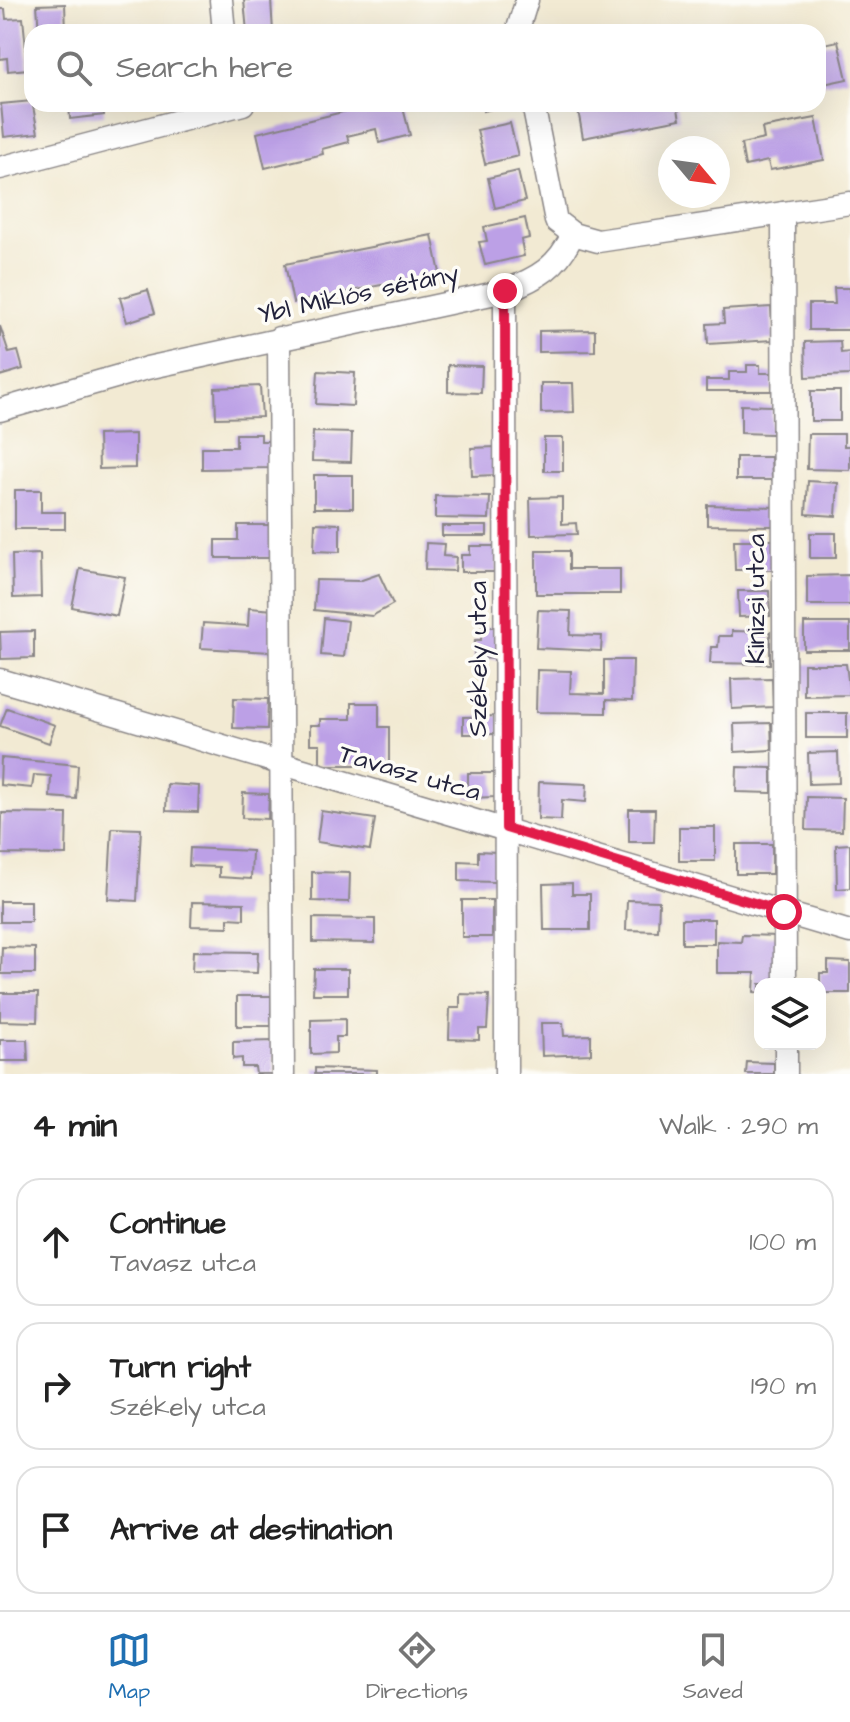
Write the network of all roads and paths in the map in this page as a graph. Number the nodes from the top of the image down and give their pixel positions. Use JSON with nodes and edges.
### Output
{"nodes":[{"id":1,"x":221,"y":0,"type":"edge"},
{"id":2,"x":527,"y":0,"type":"edge"},
{"id":3,"x":223,"y":24,"type":"edge"},
{"id":4,"x":520,"y":24,"type":"edge"},
{"id":5,"x":209,"y":112,"type":"edge"},
{"id":6,"x":535,"y":112,"type":"edge"},
{"id":7,"x":0,"y":168,"type":"edge"},
{"id":8,"x":850,"y":203,"type":"edge"},
{"id":9,"x":783,"y":213,"type":"junction"},
{"id":10,"x":573,"y":234,"type":"junction"},
{"id":11,"x":505,"y":291,"type":"junction"},
{"id":12,"x":279,"y":338,"type":"junction"},
{"id":13,"x":0,"y":410,"type":"edge"},
{"id":14,"x":0,"y":680,"type":"edge"},
{"id":15,"x":283,"y":765,"type":"junction"},
{"id":16,"x":506,"y":828,"type":"junction"},
{"id":17,"x":784,"y":912,"type":"junction"},
{"id":18,"x":850,"y":932,"type":"edge"},
{"id":19,"x":785,"y":978,"type":"edge"},
{"id":20,"x":786,"y":1050,"type":"edge"},
{"id":21,"x":283,"y":1074,"type":"edge"},
{"id":22,"x":506,"y":1074,"type":"edge"},
{"id":23,"x":786,"y":1074,"type":"edge"}],
"edges":[{"from":1,"to":3,"type":"street"},
{"from":2,"to":4,"type":"street"},
{"from":5,"to":7,"type":"street"},
{"from":6,"to":10,"type":"street"},
{"from":8,"to":9,"type":"street"},
{"from":9,"to":10,"type":"street"},
{"from":9,"to":17,"type":"street","name":"Kinizsi utca"},
{"from":10,"to":11,"type":"street","name":"Ybl Miklós sétány"},
{"from":11,"to":12,"type":"street","name":"Ybl Miklós sétány"},
{"from":11,"to":16,"type":"street","name":"Székely utca"},
{"from":12,"to":13,"type":"street","name":"Ybl Miklós sétány"},
{"from":12,"to":15,"type":"street"},
{"from":14,"to":15,"type":"street","name":"Tavasz utca"},
{"from":15,"to":16,"type":"street","name":"Tavasz utca"},
{"from":15,"to":21,"type":"street"},
{"from":16,"to":17,"type":"street","name":"Tavasz utca"},
{"from":16,"to":22,"type":"street","name":"Székely utca"},
{"from":17,"to":18,"type":"street","name":"Tavasz utca"},
{"from":17,"to":19,"type":"street","name":"Kinizsi utca"},
{"from":20,"to":23,"type":"street"}]}
